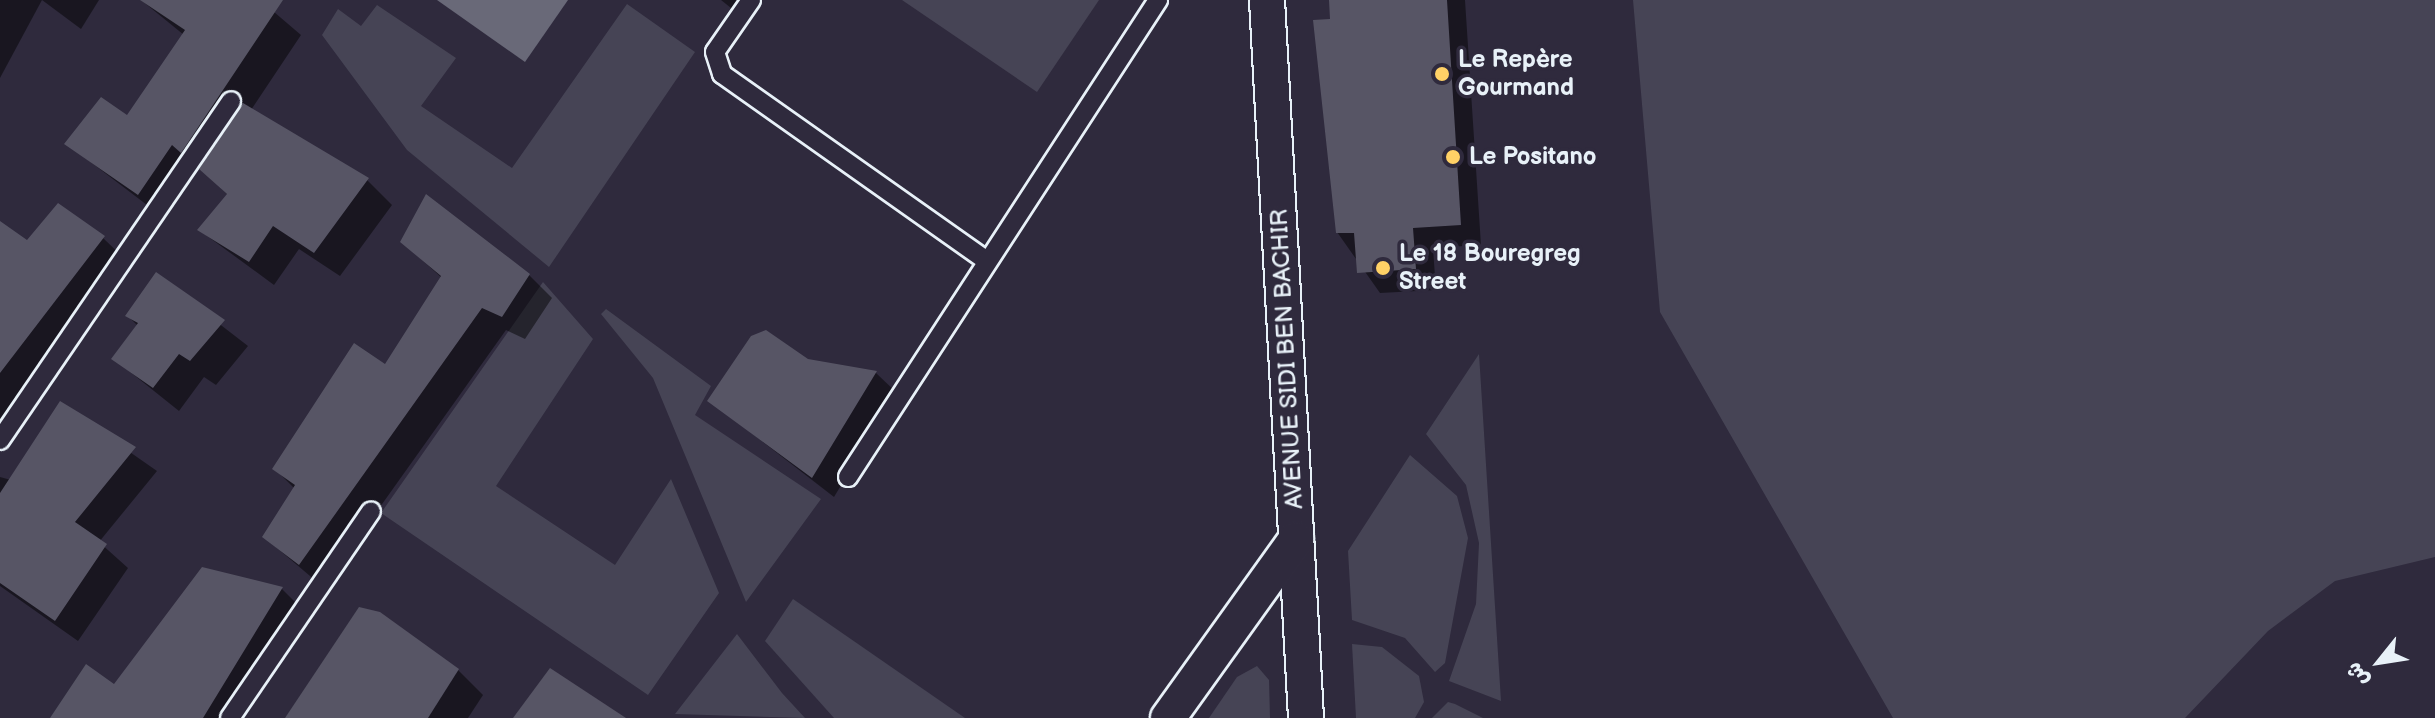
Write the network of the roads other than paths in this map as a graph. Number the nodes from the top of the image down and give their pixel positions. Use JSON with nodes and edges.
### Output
{"nodes":[{"id":1,"x":751,"y":0,"type":"edge"},
{"id":2,"x":1158,"y":0,"type":"edge"},
{"id":3,"x":1267,"y":0,"type":"edge"},
{"id":4,"x":231,"y":101,"type":"dead end"},
{"id":5,"x":984,"y":259,"type":"junction"},
{"id":6,"x":0,"y":440,"type":"edge"},
{"id":7,"x":848,"y":477,"type":"dead end"},
{"id":8,"x":371,"y":511,"type":"dead end"},
{"id":9,"x":1296,"y":539,"type":"junction"},
{"id":10,"x":230,"y":718,"type":"edge"},
{"id":11,"x":1168,"y":718,"type":"edge"},
{"id":12,"x":1306,"y":718,"type":"edge"}],
"edges":[{"from":1,"to":5,"type":"lane"},
{"from":2,"to":5,"type":"lane"},
{"from":3,"to":9,"type":"street","name":"AVENUE SIDI BEN BACHIR"},
{"from":4,"to":6,"type":"lane"},
{"from":5,"to":7,"type":"lane"},
{"from":8,"to":10,"type":"lane"},
{"from":9,"to":11,"type":"street"},
{"from":9,"to":12,"type":"street","name":"AVENUE SIDI BEN BACHIR"}]}
